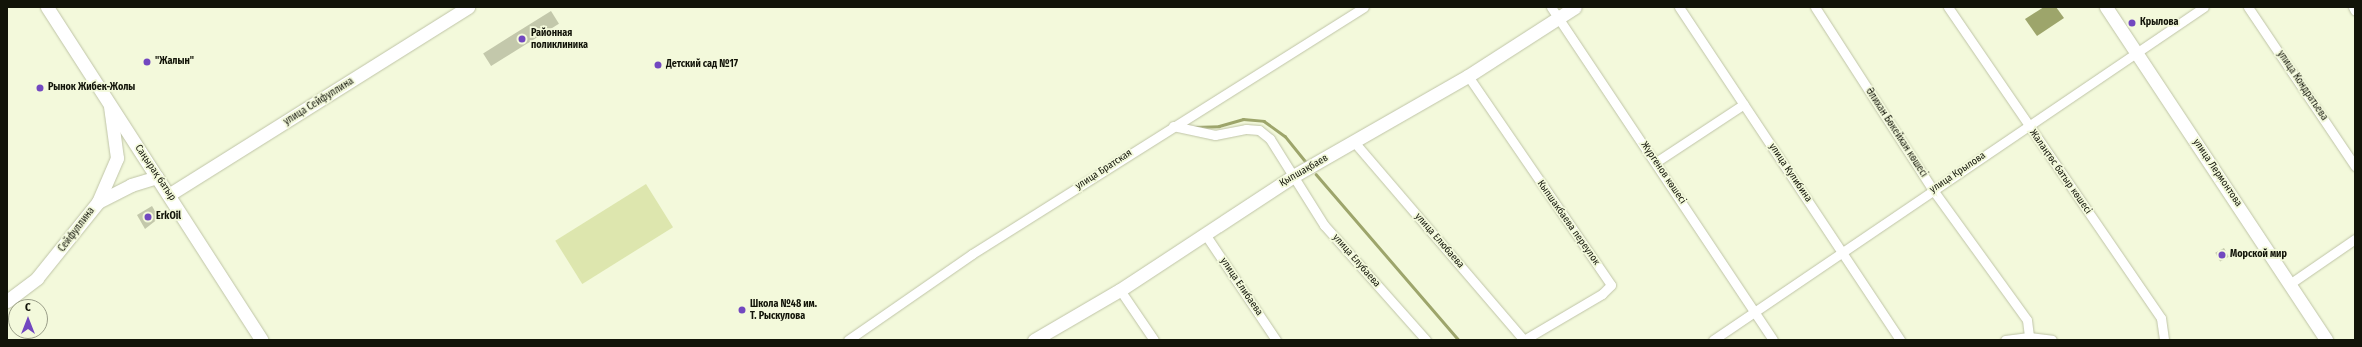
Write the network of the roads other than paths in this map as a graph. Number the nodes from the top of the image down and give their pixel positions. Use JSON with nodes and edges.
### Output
{"nodes":[{"id":1,"x":47,"y":7,"type":"edge"},
{"id":2,"x":468,"y":7,"type":"edge"},
{"id":3,"x":1364,"y":7,"type":"edge"},
{"id":4,"x":1575,"y":7,"type":"edge"},
{"id":5,"x":1679,"y":7,"type":"edge"},
{"id":6,"x":1815,"y":7,"type":"edge"},
{"id":7,"x":1948,"y":7,"type":"edge"},
{"id":8,"x":2106,"y":7,"type":"edge"},
{"id":9,"x":2204,"y":7,"type":"edge"},
{"id":10,"x":2248,"y":7,"type":"edge"},
{"id":11,"x":2353,"y":7,"type":"edge"},
{"id":12,"x":2355,"y":10,"type":"edge"},
{"id":13,"x":1554,"y":13,"type":"edge"},
{"id":14,"x":2136,"y":53,"type":"junction"},
{"id":15,"x":1468,"y":76,"type":"junction"},
{"id":16,"x":1744,"y":104,"type":"junction"},
{"id":17,"x":110,"y":106,"type":"junction"},
{"id":18,"x":1173,"y":126,"type":"junction"},
{"id":19,"x":2028,"y":126,"type":"junction"},
{"id":20,"x":1355,"y":143,"type":"junction"},
{"id":21,"x":1656,"y":162,"type":"junction"},
{"id":22,"x":2355,"y":166,"type":"edge"},
{"id":23,"x":1295,"y":175,"type":"junction"},
{"id":24,"x":157,"y":177,"type":"junction"},
{"id":25,"x":1933,"y":190,"type":"junction"},
{"id":26,"x":170,"y":194,"type":"junction"},
{"id":27,"x":98,"y":202,"type":"junction"},
{"id":28,"x":1205,"y":234,"type":"junction"},
{"id":29,"x":2355,"y":239,"type":"edge"},
{"id":30,"x":1842,"y":251,"type":"junction"},
{"id":31,"x":2290,"y":283,"type":"junction"},
{"id":32,"x":1120,"y":290,"type":"junction"},
{"id":33,"x":7,"y":301,"type":"edge"},
{"id":34,"x":1754,"y":310,"type":"junction"},
{"id":35,"x":2029,"y":337,"type":"junction"},
{"id":36,"x":1036,"y":339,"type":"edge"},
{"id":37,"x":262,"y":340,"type":"edge"},
{"id":38,"x":848,"y":340,"type":"edge"},
{"id":39,"x":1154,"y":340,"type":"edge"},
{"id":40,"x":1276,"y":340,"type":"edge"},
{"id":41,"x":1426,"y":340,"type":"edge"},
{"id":42,"x":1524,"y":340,"type":"edge"},
{"id":43,"x":1713,"y":340,"type":"edge"},
{"id":44,"x":1773,"y":340,"type":"edge"},
{"id":45,"x":1900,"y":340,"type":"edge"},
{"id":46,"x":2005,"y":340,"type":"edge"},
{"id":47,"x":2052,"y":340,"type":"edge"},
{"id":48,"x":2164,"y":340,"type":"edge"},
{"id":49,"x":2326,"y":340,"type":"edge"}],
"edges":[{"from":1,"to":17,"type":"street","name":"Саңырақ батыр"},
{"from":2,"to":26,"type":"street","name":"улица Сейфуллина"},
{"from":3,"to":18,"type":"street","name":"улица Братская"},
{"from":4,"to":13,"type":"street","name":"Қыпшақбаев"},
{"from":5,"to":16,"type":"street","name":"улица Кулибина"},
{"from":6,"to":25,"type":"street","name":"Әлихан Бөкейхан көшесі"},
{"from":7,"to":19,"type":"street","name":"Жалаңтөс батыр көшесі"},
{"from":8,"to":14,"type":"street","name":"улица Лермонтова"},
{"from":9,"to":14,"type":"street","name":"улица Крылова"},
{"from":10,"to":22,"type":"street","name":"улица Кондратьева"},
{"from":11,"to":12,"type":"street"},
{"from":13,"to":15,"type":"street","name":"Қыпшақбаев"},
{"from":13,"to":21,"type":"street","name":"Жүргенов көшесі"},
{"from":14,"to":19,"type":"street","name":"улица Крылова"},
{"from":14,"to":31,"type":"street","name":"улица Лермонтова"},
{"from":15,"to":20,"type":"street","name":"Қыпшақбаев"},
{"from":15,"to":42,"type":"street","name":"Кыпшакбаева переулок"},
{"from":16,"to":21,"type":"street"},
{"from":16,"to":30,"type":"street","name":"улица Кулибина"},
{"from":17,"to":24,"type":"street","name":"Саңырақ батыр"},
{"from":17,"to":27,"type":"street"},
{"from":18,"to":23,"type":"street","name":"улица Елубаева"},
{"from":18,"to":38,"type":"street","name":"улица Братская"},
{"from":19,"to":25,"type":"street","name":"улица Крылова"},
{"from":19,"to":48,"type":"street","name":"Жалаңтөс батыр көшесі"},
{"from":20,"to":23,"type":"street","name":"Қыпшақбаев"},
{"from":20,"to":42,"type":"street","name":"улица Елюбаева"},
{"from":21,"to":34,"type":"street","name":"Жүргенов көшесі"},
{"from":23,"to":28,"type":"street","name":"Қыпшақбаев"},
{"from":23,"to":41,"type":"street","name":"улица Елубаева"},
{"from":24,"to":26,"type":"street","name":"Саңырақ батыр"},
{"from":24,"to":27,"type":"street","name":"Сейфуллина"},
{"from":25,"to":30,"type":"street","name":"улица Крылова"},
{"from":25,"to":35,"type":"street","name":"Әлихан Бөкейхан көшесі"},
{"from":26,"to":37,"type":"street","name":"Саңырақ батыр"},
{"from":27,"to":33,"type":"street","name":"Сейфуллина"},
{"from":28,"to":32,"type":"street","name":"Қыпшақбаев"},
{"from":28,"to":40,"type":"street","name":"улица Елибаева"},
{"from":29,"to":31,"type":"street"},
{"from":30,"to":34,"type":"street","name":"улица Крылова"},
{"from":30,"to":45,"type":"street","name":"улица Кулибина"},
{"from":31,"to":49,"type":"street","name":"улица Лермонтова"},
{"from":32,"to":36,"type":"street","name":"Қыпшақбаев"},
{"from":32,"to":39,"type":"street"},
{"from":34,"to":43,"type":"street","name":"улица Крылова"},
{"from":34,"to":44,"type":"street","name":"Жүргенов көшесі"},
{"from":35,"to":46,"type":"street"},
{"from":35,"to":47,"type":"street"}]}
